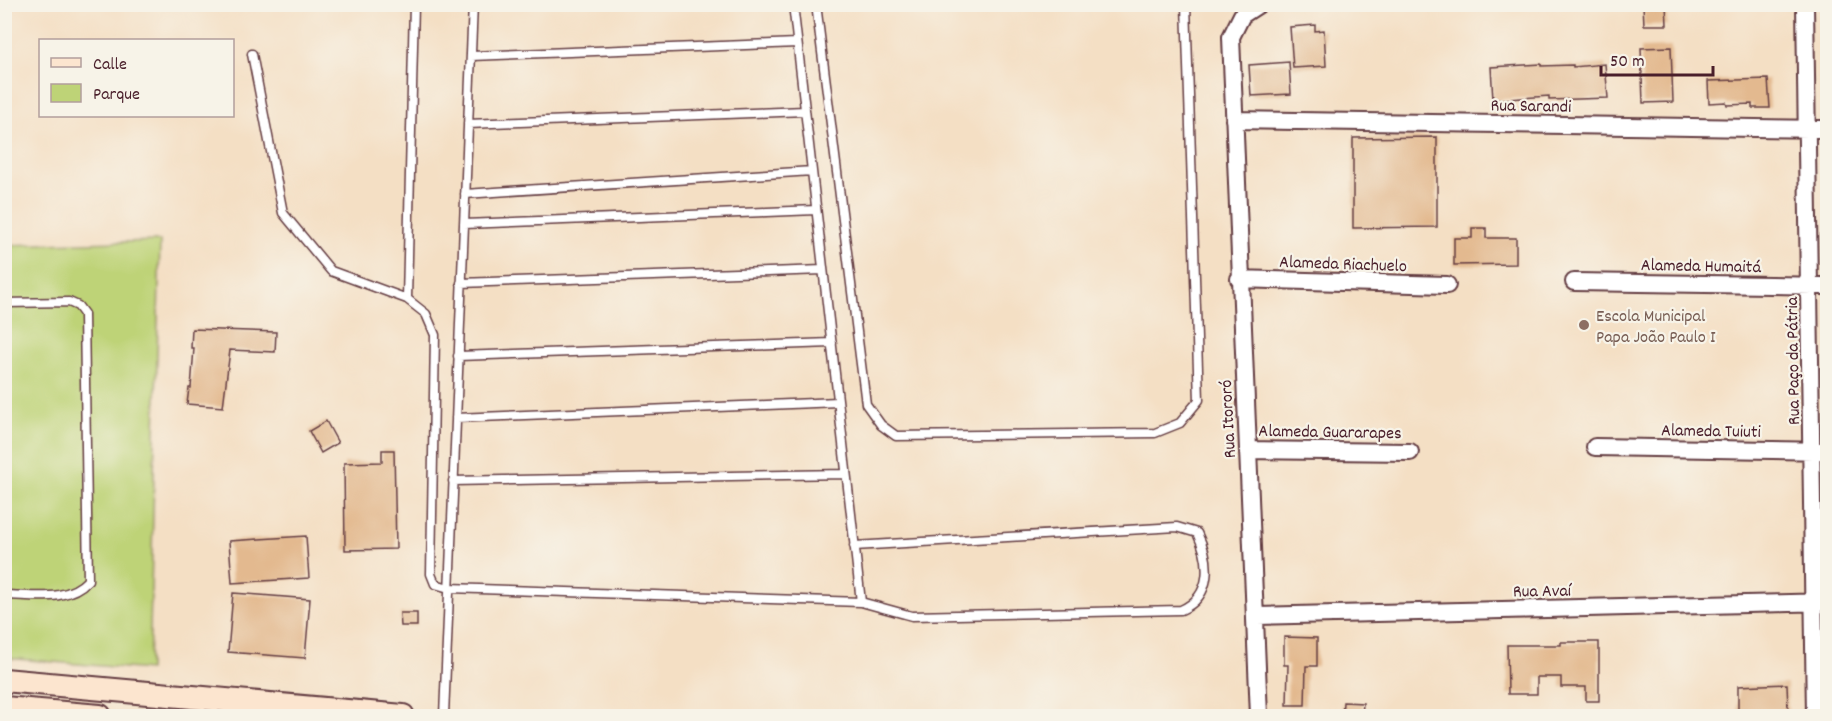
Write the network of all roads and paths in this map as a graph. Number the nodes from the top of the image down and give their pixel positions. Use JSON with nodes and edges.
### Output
{"nodes":[{"id":1,"x":414,"y":4,"type":"edge"},
{"id":2,"x":473,"y":4,"type":"edge"},
{"id":3,"x":793,"y":4,"type":"edge"},
{"id":4,"x":816,"y":4,"type":"edge"},
{"id":5,"x":1186,"y":4,"type":"edge"},
{"id":6,"x":1259,"y":4,"type":"edge"},
{"id":7,"x":1805,"y":4,"type":"edge"},
{"id":8,"x":797,"y":44,"type":"junction"},
{"id":9,"x":252,"y":54,"type":"dead end"},
{"id":10,"x":471,"y":56,"type":"junction"},
{"id":11,"x":805,"y":111,"type":"junction"},
{"id":12,"x":1234,"y":120,"type":"junction"},
{"id":13,"x":468,"y":124,"type":"junction"},
{"id":14,"x":1808,"y":129,"type":"junction"},
{"id":15,"x":1827,"y":129,"type":"edge"},
{"id":16,"x":812,"y":171,"type":"junction"},
{"id":17,"x":465,"y":194,"type":"junction"},
{"id":18,"x":816,"y":210,"type":"junction"},
{"id":19,"x":464,"y":224,"type":"junction"},
{"id":20,"x":823,"y":270,"type":"junction"},
{"id":21,"x":1239,"y":279,"type":"junction"},
{"id":22,"x":461,"y":282,"type":"junction"},
{"id":23,"x":1574,"y":282,"type":"dead end"},
{"id":24,"x":1447,"y":285,"type":"dead end"},
{"id":25,"x":1819,"y":286,"type":"edge"},
{"id":26,"x":407,"y":299,"type":"junction"},
{"id":27,"x":4,"y":303,"type":"edge"},
{"id":28,"x":831,"y":343,"type":"junction"},
{"id":29,"x":458,"y":356,"type":"junction"},
{"id":30,"x":838,"y":402,"type":"junction"},
{"id":31,"x":456,"y":418,"type":"junction"},
{"id":32,"x":1595,"y":447,"type":"dead end"},
{"id":33,"x":1248,"y":450,"type":"junction"},
{"id":34,"x":1820,"y":451,"type":"edge"},
{"id":35,"x":1410,"y":452,"type":"dead end"},
{"id":36,"x":846,"y":474,"type":"junction"},
{"id":37,"x":453,"y":481,"type":"junction"},
{"id":38,"x":854,"y":546,"type":"junction"},
{"id":39,"x":449,"y":588,"type":"junction"},
{"id":40,"x":4,"y":595,"type":"edge"},
{"id":41,"x":861,"y":602,"type":"junction"},
{"id":42,"x":1821,"y":603,"type":"edge"},
{"id":43,"x":1257,"y":616,"type":"junction"},
{"id":44,"x":4,"y":680,"type":"edge"},
{"id":45,"x":4,"y":708,"type":"edge"},
{"id":46,"x":100,"y":717,"type":"edge"},
{"id":47,"x":403,"y":717,"type":"edge"},
{"id":48,"x":444,"y":717,"type":"edge"},
{"id":49,"x":1259,"y":717,"type":"edge"},
{"id":50,"x":1815,"y":717,"type":"edge"}],
"edges":[{"from":1,"to":26,"type":"lane"},
{"from":2,"to":10,"type":"lane"},
{"from":3,"to":8,"type":"lane"},
{"from":4,"to":5,"type":"lane"},
{"from":6,"to":12,"type":"street","name":"Rua Itororó"},
{"from":7,"to":14,"type":"street","name":"Rua Paço da Pátria"},
{"from":8,"to":10,"type":"lane"},
{"from":8,"to":11,"type":"lane"},
{"from":9,"to":26,"type":"lane"},
{"from":10,"to":13,"type":"lane"},
{"from":11,"to":13,"type":"lane"},
{"from":11,"to":16,"type":"lane"},
{"from":12,"to":14,"type":"street","name":"Rua Sarandi"},
{"from":12,"to":21,"type":"street","name":"Rua Itororó"},
{"from":13,"to":17,"type":"lane"},
{"from":14,"to":15,"type":"street","name":"Rua Sarandi"},
{"from":14,"to":25,"type":"street","name":"Rua Paço da Pátria"},
{"from":16,"to":17,"type":"lane"},
{"from":16,"to":18,"type":"lane"},
{"from":17,"to":19,"type":"lane"},
{"from":18,"to":19,"type":"lane"},
{"from":18,"to":20,"type":"lane"},
{"from":19,"to":22,"type":"lane"},
{"from":20,"to":22,"type":"lane"},
{"from":20,"to":28,"type":"lane"},
{"from":21,"to":24,"type":"street","name":"Alameda Riachuelo"},
{"from":21,"to":33,"type":"street","name":"Rua Itororó"},
{"from":22,"to":29,"type":"lane"},
{"from":23,"to":25,"type":"street","name":"Alameda Humaitá"},
{"from":25,"to":34,"type":"street","name":"Rua Paço da Pátria"},
{"from":26,"to":39,"type":"lane"},
{"from":27,"to":40,"type":"lane"},
{"from":28,"to":29,"type":"lane"},
{"from":28,"to":30,"type":"lane"},
{"from":29,"to":31,"type":"lane"},
{"from":30,"to":31,"type":"lane"},
{"from":30,"to":36,"type":"lane"},
{"from":31,"to":37,"type":"lane"},
{"from":32,"to":34,"type":"street","name":"Alameda Tuiuti"},
{"from":33,"to":35,"type":"street","name":"Alameda Guararapes"},
{"from":33,"to":43,"type":"street","name":"Rua Itororó"},
{"from":34,"to":42,"type":"street","name":"Rua Paço da Pátria"},
{"from":36,"to":37,"type":"lane"},
{"from":36,"to":38,"type":"lane"},
{"from":37,"to":39,"type":"lane"},
{"from":38,"to":41,"type":"lane"},
{"from":38,"to":41,"type":"lane"},
{"from":39,"to":41,"type":"lane"},
{"from":39,"to":48,"type":"lane"},
{"from":42,"to":43,"type":"street","name":"Rua Avaí"},
{"from":42,"to":50,"type":"street","name":"Rua Paço da Pátria"},
{"from":43,"to":49,"type":"street","name":"Rua Itororó"},
{"from":44,"to":47,"type":"main road"},
{"from":45,"to":46,"type":"main road"}]}
